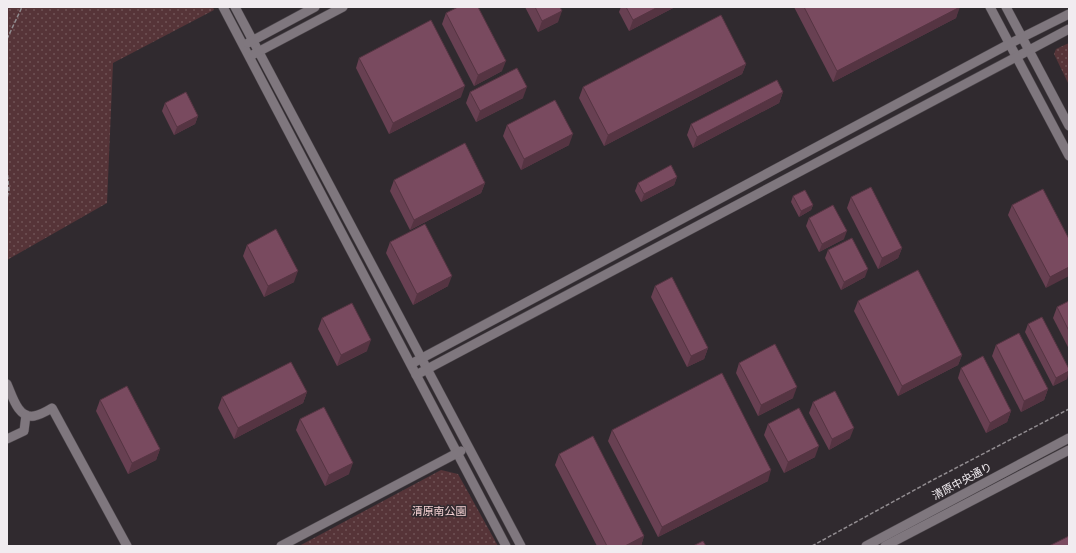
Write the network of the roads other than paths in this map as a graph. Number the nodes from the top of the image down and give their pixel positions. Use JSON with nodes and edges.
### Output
{"nodes":[{"id":1,"x":223,"y":7,"type":"edge"},
{"id":2,"x":235,"y":7,"type":"edge"},
{"id":3,"x":315,"y":7,"type":"edge"},
{"id":4,"x":343,"y":7,"type":"edge"},
{"id":5,"x":990,"y":7,"type":"edge"},
{"id":6,"x":1006,"y":7,"type":"edge"},
{"id":7,"x":1069,"y":14,"type":"edge"},
{"id":8,"x":1069,"y":29,"type":"edge"},
{"id":9,"x":1022,"y":38,"type":"junction"},
{"id":10,"x":252,"y":40,"type":"junction"},
{"id":11,"x":1009,"y":44,"type":"junction"},
{"id":12,"x":243,"y":45,"type":"junction"},
{"id":13,"x":1028,"y":50,"type":"junction"},
{"id":14,"x":259,"y":52,"type":"junction"},
{"id":15,"x":249,"y":56,"type":"junction"},
{"id":16,"x":1016,"y":57,"type":"junction"},
{"id":17,"x":1069,"y":126,"type":"edge"},
{"id":18,"x":1069,"y":156,"type":"edge"},
{"id":19,"x":421,"y":359,"type":"junction"},
{"id":20,"x":411,"y":364,"type":"junction"},
{"id":21,"x":426,"y":370,"type":"junction"},
{"id":22,"x":416,"y":375,"type":"junction"},
{"id":23,"x":7,"y":384,"type":"edge"},
{"id":24,"x":26,"y":415,"type":"junction"},
{"id":25,"x":7,"y":438,"type":"edge"},
{"id":26,"x":1069,"y":438,"type":"edge"},
{"id":27,"x":468,"y":448,"type":"junction"},
{"id":28,"x":1069,"y":450,"type":"edge"},
{"id":29,"x":458,"y":453,"type":"junction"},
{"id":30,"x":127,"y":546,"type":"edge"},
{"id":31,"x":281,"y":546,"type":"edge"},
{"id":32,"x":506,"y":546,"type":"edge"},
{"id":33,"x":521,"y":546,"type":"edge"},
{"id":34,"x":866,"y":546,"type":"edge"},
{"id":35,"x":885,"y":546,"type":"edge"}],
"edges":[{"from":1,"to":12,"type":"street"},
{"from":2,"to":10,"type":"street"},
{"from":3,"to":10,"type":"street"},
{"from":4,"to":14,"type":"street"},
{"from":5,"to":11,"type":"street"},
{"from":6,"to":9,"type":"street"},
{"from":7,"to":9,"type":"street"},
{"from":8,"to":13,"type":"street"},
{"from":9,"to":11,"type":"street"},
{"from":9,"to":13,"type":"street"},
{"from":10,"to":12,"type":"street"},
{"from":10,"to":14,"type":"street"},
{"from":11,"to":16,"type":"street"},
{"from":11,"to":19,"type":"street"},
{"from":12,"to":15,"type":"street"},
{"from":13,"to":16,"type":"street"},
{"from":13,"to":17,"type":"street"},
{"from":14,"to":15,"type":"street"},
{"from":14,"to":19,"type":"street"},
{"from":15,"to":20,"type":"street"},
{"from":16,"to":18,"type":"street"},
{"from":16,"to":21,"type":"street"},
{"from":19,"to":20,"type":"street"},
{"from":19,"to":21,"type":"street"},
{"from":20,"to":22,"type":"street"},
{"from":21,"to":22,"type":"street"},
{"from":21,"to":27,"type":"street"},
{"from":22,"to":29,"type":"street"},
{"from":23,"to":24,"type":"street"},
{"from":24,"to":25,"type":"street"},
{"from":24,"to":30,"type":"street"},
{"from":26,"to":34,"type":"street","name":"清原中央通り"},
{"from":27,"to":29,"type":"street"},
{"from":27,"to":33,"type":"street"},
{"from":28,"to":35,"type":"street","name":"清原中央通り"},
{"from":29,"to":31,"type":"street"},
{"from":29,"to":32,"type":"street"}]}
